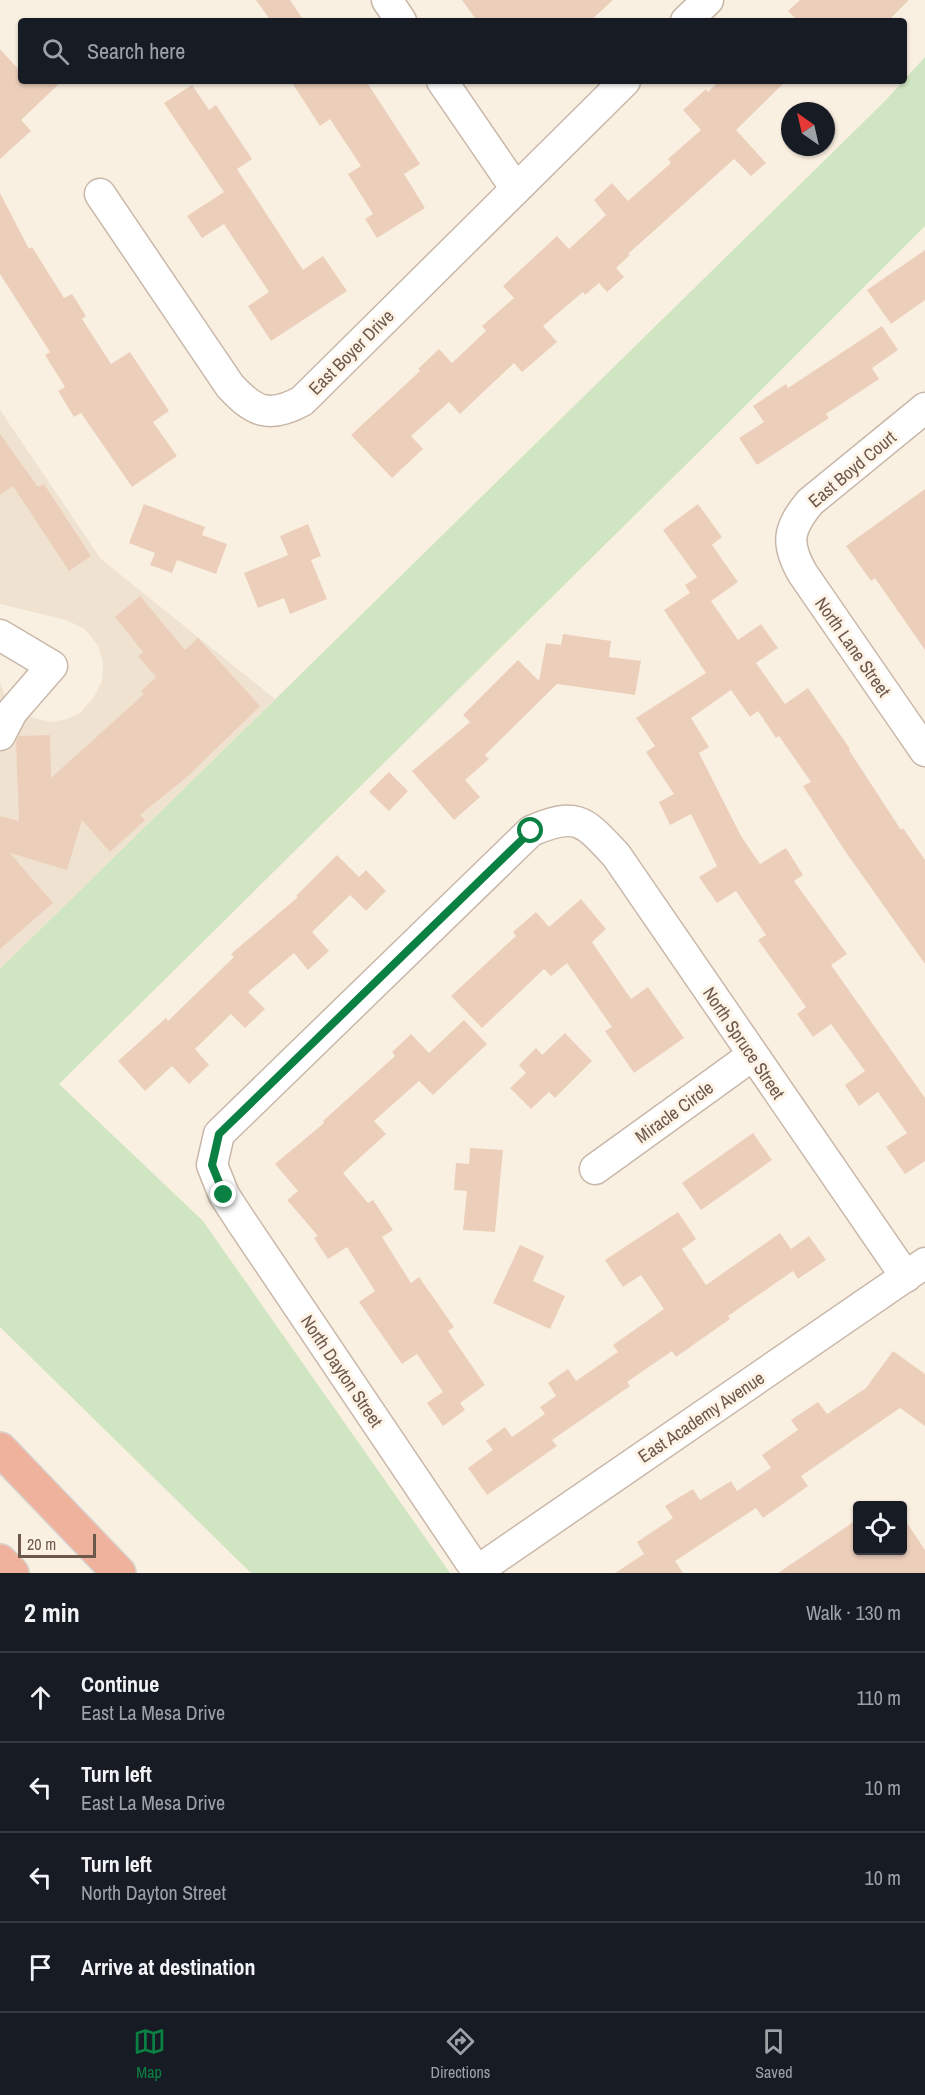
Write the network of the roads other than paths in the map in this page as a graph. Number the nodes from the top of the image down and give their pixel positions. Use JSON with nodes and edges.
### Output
{"nodes":[{"id":1,"x":387,"y":0,"type":"edge"},
{"id":2,"x":708,"y":0,"type":"edge"},
{"id":3,"x":399,"y":18,"type":"edge"},
{"id":4,"x":689,"y":18,"type":"edge"},
{"id":5,"x":444,"y":84,"type":"edge"},
{"id":6,"x":623,"y":84,"type":"edge"},
{"id":7,"x":516,"y":189,"type":"junction"},
{"id":8,"x":100,"y":194,"type":"dead end"},
{"id":9,"x":925,"y":408,"type":"edge"},
{"id":10,"x":790,"y":539,"type":"joint"},
{"id":11,"x":0,"y":635,"type":"edge"},
{"id":12,"x":0,"y":735,"type":"edge"},
{"id":13,"x":925,"y":751,"type":"edge"},
{"id":14,"x":753,"y":1055,"type":"junction"},
{"id":15,"x":212,"y":1165,"type":"joint"},
{"id":16,"x":595,"y":1168,"type":"dead end"},
{"id":17,"x":915,"y":1270,"type":"edge"},
{"id":18,"x":0,"y":1449,"type":"edge"},
{"id":19,"x":0,"y":1561,"type":"edge"},
{"id":20,"x":478,"y":1572,"type":"edge"},
{"id":21,"x":12,"y":1573,"type":"edge"},
{"id":22,"x":119,"y":1573,"type":"edge"}],
"edges":[{"from":1,"to":3,"type":"street"},
{"from":2,"to":4,"type":"street"},
{"from":5,"to":7,"type":"street"},
{"from":6,"to":7,"type":"street","name":"East Boyer Drive"},
{"from":7,"to":8,"type":"street","name":"East Boyer Drive"},
{"from":9,"to":10,"type":"street","name":"East Boyd Court"},
{"from":10,"to":13,"type":"street","name":"North Lane Street"},
{"from":11,"to":12,"type":"street"},
{"from":14,"to":15,"type":"street","name":"North Spruce Street"},
{"from":14,"to":16,"type":"street","name":"Miracle Circle"},
{"from":14,"to":17,"type":"street","name":"North Spruce Street"},
{"from":15,"to":20,"type":"street","name":"North Dayton Street"},
{"from":17,"to":20,"type":"street","name":"East Academy Avenue"},
{"from":18,"to":22,"type":"highway"},
{"from":19,"to":21,"type":"highway"}]}
